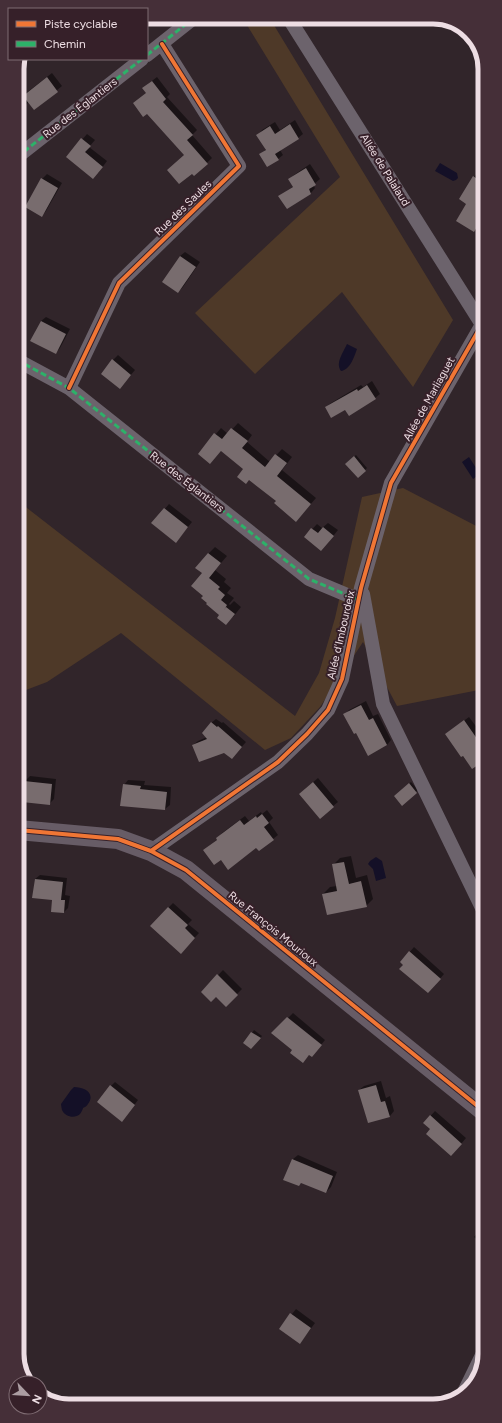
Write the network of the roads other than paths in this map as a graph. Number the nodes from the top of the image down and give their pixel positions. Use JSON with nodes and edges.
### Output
{"nodes":[{"id":1,"x":186,"y":24,"type":"edge"},
{"id":2,"x":292,"y":24,"type":"edge"},
{"id":3,"x":162,"y":44,"type":"junction"},
{"id":4,"x":148,"y":54,"type":"edge"},
{"id":5,"x":141,"y":60,"type":"edge"},
{"id":6,"x":24,"y":152,"type":"edge"},
{"id":7,"x":478,"y":316,"type":"edge"},
{"id":8,"x":478,"y":329,"type":"edge"},
{"id":9,"x":24,"y":363,"type":"edge"},
{"id":10,"x":69,"y":388,"type":"junction"},
{"id":11,"x":391,"y":483,"type":"joint"},
{"id":12,"x":360,"y":594,"type":"junction"},
{"id":13,"x":24,"y":831,"type":"edge"},
{"id":14,"x":151,"y":851,"type":"junction"},
{"id":15,"x":478,"y":900,"type":"edge"},
{"id":16,"x":478,"y":1106,"type":"edge"},
{"id":17,"x":476,"y":1367,"type":"edge"},
{"id":18,"x":471,"y":1378,"type":"edge"}],
"edges":[{"from":1,"to":3,"type":"street"},
{"from":2,"to":7,"type":"street","name":"Allée de Palalaud"},
{"from":3,"to":4,"type":"street"},
{"from":3,"to":10,"type":"street","name":"Rue des Saules"},
{"from":5,"to":6,"type":"street","name":"Rue des Églantiers"},
{"from":8,"to":11,"type":"street","name":"Allée de Marliaguet"},
{"from":9,"to":10,"type":"street","name":"Rue des Églantiers"},
{"from":10,"to":12,"type":"street","name":"Rue des Églantiers"},
{"from":11,"to":12,"type":"street","name":"Allée d'Imbourdeix"},
{"from":12,"to":14,"type":"street","name":"Allée d'Imbourdeix"},
{"from":12,"to":15,"type":"street"},
{"from":13,"to":14,"type":"street","name":"Rue François Mourioux"},
{"from":14,"to":16,"type":"street","name":"Rue François Mourioux"},
{"from":17,"to":18,"type":"street"}]}
